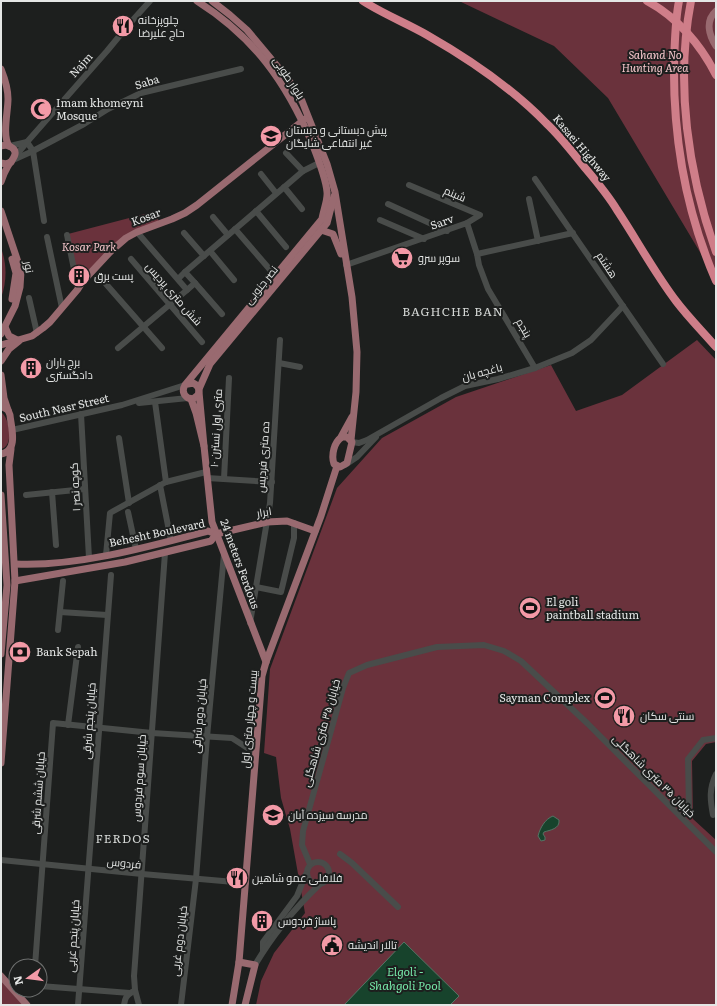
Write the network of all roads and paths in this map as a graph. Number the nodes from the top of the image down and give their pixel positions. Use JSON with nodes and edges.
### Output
{"nodes":[{"id":1,"x":150,"y":1,"type":"edge"},
{"id":2,"x":197,"y":1,"type":"edge"},
{"id":3,"x":212,"y":1,"type":"edge"},
{"id":4,"x":362,"y":1,"type":"edge"},
{"id":5,"x":647,"y":1,"type":"edge"},
{"id":6,"x":691,"y":1,"type":"edge"},
{"id":7,"x":679,"y":2,"type":"edge"},
{"id":8,"x":716,"y":11,"type":"edge"},
{"id":9,"x":716,"y":46,"type":"edge"},
{"id":10,"x":1,"y":69,"type":"edge"},
{"id":11,"x":241,"y":69,"type":"dead end"},
{"id":12,"x":716,"y":75,"type":"edge"},
{"id":13,"x":1,"y":80,"type":"edge"},
{"id":14,"x":305,"y":119,"type":"junction"},
{"id":15,"x":27,"y":142,"type":"junction"},
{"id":16,"x":1,"y":143,"type":"edge"},
{"id":17,"x":1,"y":146,"type":"edge"},
{"id":18,"x":10,"y":146,"type":"junction"},
{"id":19,"x":33,"y":150,"type":"junction"},
{"id":20,"x":286,"y":153,"type":"dead end"},
{"id":21,"x":13,"y":160,"type":"junction"},
{"id":22,"x":1,"y":163,"type":"edge"},
{"id":23,"x":319,"y":163,"type":"junction"},
{"id":24,"x":303,"y":171,"type":"junction"},
{"id":25,"x":261,"y":174,"type":"dead end"},
{"id":26,"x":535,"y":179,"type":"dead end"},
{"id":27,"x":1,"y":182,"type":"edge"},
{"id":28,"x":409,"y":185,"type":"dead end"},
{"id":29,"x":284,"y":187,"type":"junction"},
{"id":30,"x":331,"y":192,"type":"junction"},
{"id":31,"x":276,"y":193,"type":"junction"},
{"id":32,"x":529,"y":199,"type":"dead end"},
{"id":33,"x":388,"y":204,"type":"dead end"},
{"id":34,"x":302,"y":209,"type":"dead end"},
{"id":35,"x":1,"y":211,"type":"edge"},
{"id":36,"x":255,"y":212,"type":"junction"},
{"id":37,"x":213,"y":217,"type":"dead end"},
{"id":38,"x":380,"y":220,"type":"dead end"},
{"id":39,"x":44,"y":221,"type":"dead end"},
{"id":40,"x":467,"y":223,"type":"junction"},
{"id":41,"x":1,"y":224,"type":"edge"},
{"id":42,"x":235,"y":229,"type":"junction"},
{"id":43,"x":321,"y":230,"type":"junction"},
{"id":44,"x":447,"y":231,"type":"junction"},
{"id":45,"x":137,"y":232,"type":"junction"},
{"id":46,"x":184,"y":233,"type":"dead end"},
{"id":47,"x":573,"y":233,"type":"junction"},
{"id":48,"x":67,"y":235,"type":"dead end"},
{"id":49,"x":228,"y":235,"type":"junction"},
{"id":50,"x":47,"y":237,"type":"dead end"},
{"id":51,"x":424,"y":239,"type":"junction"},
{"id":52,"x":538,"y":241,"type":"junction"},
{"id":53,"x":286,"y":247,"type":"dead end"},
{"id":54,"x":210,"y":251,"type":"junction"},
{"id":55,"x":716,"y":252,"type":"edge"},
{"id":56,"x":477,"y":254,"type":"junction"},
{"id":57,"x":204,"y":256,"type":"junction"},
{"id":58,"x":131,"y":260,"type":"dead end"},
{"id":59,"x":346,"y":265,"type":"junction"},
{"id":60,"x":185,"y":272,"type":"junction"},
{"id":61,"x":272,"y":272,"type":"dead end"},
{"id":62,"x":178,"y":279,"type":"junction"},
{"id":63,"x":234,"y":280,"type":"dead end"},
{"id":64,"x":716,"y":281,"type":"edge"},
{"id":65,"x":195,"y":283,"type":"junction"},
{"id":66,"x":106,"y":284,"type":"dead end"},
{"id":67,"x":78,"y":289,"type":"junction"},
{"id":68,"x":187,"y":290,"type":"junction"},
{"id":69,"x":29,"y":298,"type":"dead end"},
{"id":70,"x":170,"y":304,"type":"junction"},
{"id":71,"x":623,"y":306,"type":"junction"},
{"id":72,"x":62,"y":308,"type":"junction"},
{"id":73,"x":222,"y":314,"type":"dead end"},
{"id":74,"x":144,"y":327,"type":"junction"},
{"id":75,"x":2,"y":328,"type":"edge"},
{"id":76,"x":37,"y":333,"type":"junction"},
{"id":77,"x":19,"y":340,"type":"junction"},
{"id":78,"x":280,"y":340,"type":"dead end"},
{"id":79,"x":202,"y":342,"type":"dead end"},
{"id":80,"x":1,"y":345,"type":"edge"},
{"id":81,"x":716,"y":347,"type":"edge"},
{"id":82,"x":118,"y":348,"type":"dead end"},
{"id":83,"x":162,"y":348,"type":"dead end"},
{"id":84,"x":1,"y":361,"type":"edge"},
{"id":85,"x":279,"y":363,"type":"junction"},
{"id":86,"x":663,"y":364,"type":"dead end"},
{"id":87,"x":300,"y":367,"type":"dead end"},
{"id":88,"x":535,"y":368,"type":"junction"},
{"id":89,"x":1,"y":375,"type":"edge"},
{"id":90,"x":229,"y":378,"type":"dead end"},
{"id":91,"x":187,"y":385,"type":"junction"},
{"id":92,"x":199,"y":391,"type":"junction"},
{"id":93,"x":189,"y":398,"type":"junction"},
{"id":94,"x":156,"y":402,"type":"junction"},
{"id":95,"x":122,"y":405,"type":"junction"},
{"id":96,"x":1,"y":406,"type":"edge"},
{"id":97,"x":8,"y":410,"type":"junction"},
{"id":98,"x":354,"y":413,"type":"junction"},
{"id":99,"x":81,"y":414,"type":"junction"},
{"id":100,"x":12,"y":430,"type":"junction"},
{"id":101,"x":380,"y":433,"type":"junction"},
{"id":102,"x":341,"y":437,"type":"junction"},
{"id":103,"x":119,"y":438,"type":"dead end"},
{"id":104,"x":351,"y":441,"type":"junction"},
{"id":105,"x":204,"y":446,"type":"junction"},
{"id":106,"x":11,"y":449,"type":"junction"},
{"id":107,"x":1,"y":454,"type":"edge"},
{"id":108,"x":341,"y":466,"type":"junction"},
{"id":109,"x":206,"y":475,"type":"junction"},
{"id":110,"x":224,"y":479,"type":"junction"},
{"id":111,"x":272,"y":482,"type":"junction"},
{"id":112,"x":163,"y":484,"type":"junction"},
{"id":113,"x":85,"y":489,"type":"junction"},
{"id":114,"x":52,"y":492,"type":"junction"},
{"id":115,"x":1,"y":495,"type":"edge"},
{"id":116,"x":26,"y":495,"type":"dead end"},
{"id":117,"x":129,"y":502,"type":"junction"},
{"id":118,"x":128,"y":512,"type":"dead end"},
{"id":119,"x":267,"y":522,"type":"junction"},
{"id":120,"x":294,"y":523,"type":"junction"},
{"id":121,"x":315,"y":531,"type":"junction"},
{"id":122,"x":216,"y":534,"type":"junction"},
{"id":123,"x":3,"y":541,"type":"edge"},
{"id":124,"x":171,"y":541,"type":"junction"},
{"id":125,"x":56,"y":545,"type":"dead end"},
{"id":126,"x":136,"y":549,"type":"junction"},
{"id":127,"x":165,"y":553,"type":"junction"},
{"id":128,"x":224,"y":554,"type":"junction"},
{"id":129,"x":106,"y":555,"type":"junction"},
{"id":130,"x":89,"y":558,"type":"junction"},
{"id":131,"x":15,"y":564,"type":"junction"},
{"id":132,"x":24,"y":564,"type":"junction"},
{"id":133,"x":110,"y":575,"type":"dead end"},
{"id":134,"x":26,"y":579,"type":"junction"},
{"id":135,"x":15,"y":581,"type":"junction"},
{"id":136,"x":63,"y":581,"type":"dead end"},
{"id":137,"x":256,"y":587,"type":"junction"},
{"id":138,"x":4,"y":592,"type":"edge"},
{"id":139,"x":60,"y":612,"type":"junction"},
{"id":140,"x":107,"y":615,"type":"junction"},
{"id":141,"x":2,"y":621,"type":"edge"},
{"id":142,"x":250,"y":622,"type":"junction"},
{"id":143,"x":58,"y":630,"type":"dead end"},
{"id":144,"x":78,"y":647,"type":"dead end"},
{"id":145,"x":1,"y":650,"type":"edge"},
{"id":146,"x":1,"y":654,"type":"edge"},
{"id":147,"x":266,"y":662,"type":"junction"},
{"id":148,"x":68,"y":725,"type":"junction"},
{"id":149,"x":99,"y":728,"type":"junction"},
{"id":150,"x":152,"y":733,"type":"junction"},
{"id":151,"x":207,"y":737,"type":"junction"},
{"id":152,"x":716,"y":738,"type":"edge"},
{"id":153,"x":256,"y":755,"type":"junction"},
{"id":154,"x":1,"y":763,"type":"edge"},
{"id":155,"x":716,"y":774,"type":"edge"},
{"id":156,"x":716,"y":814,"type":"edge"},
{"id":157,"x":681,"y":817,"type":"junction"},
{"id":158,"x":716,"y":852,"type":"edge"},
{"id":159,"x":340,"y":854,"type":"dead end"},
{"id":160,"x":1,"y":860,"type":"edge"},
{"id":161,"x":43,"y":864,"type":"junction"},
{"id":162,"x":310,"y":864,"type":"junction"},
{"id":163,"x":87,"y":869,"type":"junction"},
{"id":164,"x":142,"y":874,"type":"junction"},
{"id":165,"x":306,"y":874,"type":"junction"},
{"id":166,"x":196,"y":879,"type":"junction"},
{"id":167,"x":246,"y":883,"type":"junction"},
{"id":168,"x":320,"y":884,"type":"junction"},
{"id":169,"x":398,"y":907,"type":"dead end"},
{"id":170,"x":263,"y":951,"type":"junction"},
{"id":171,"x":36,"y":958,"type":"edge"},
{"id":172,"x":240,"y":962,"type":"junction"},
{"id":173,"x":254,"y":965,"type":"junction"},
{"id":174,"x":1,"y":976,"type":"edge"},
{"id":175,"x":8,"y":984,"type":"edge"},
{"id":176,"x":48,"y":987,"type":"edge"},
{"id":177,"x":79,"y":989,"type":"junction"},
{"id":178,"x":132,"y":992,"type":"junction"},
{"id":179,"x":78,"y":1005,"type":"edge"},
{"id":180,"x":124,"y":1005,"type":"edge"},
{"id":181,"x":139,"y":1005,"type":"edge"},
{"id":182,"x":181,"y":1005,"type":"edge"},
{"id":183,"x":232,"y":1005,"type":"edge"},
{"id":184,"x":245,"y":1005,"type":"edge"}],
"edges":[{"from":1,"to":15,"type":"street","name":"Najm"},
{"from":2,"to":14,"type":"main road","name":"بلوار طوبی"},
{"from":3,"to":14,"type":"main road","name":"بلوار طوبی"},
{"from":4,"to":81,"type":"highway","name":"Kasaei Highway"},
{"from":5,"to":12,"type":"highway"},
{"from":6,"to":55,"type":"highway"},
{"from":7,"to":64,"type":"highway"},
{"from":8,"to":9,"type":"main road"},
{"from":10,"to":18,"type":"main road"},
{"from":11,"to":19,"type":"street","name":"Saba"},
{"from":13,"to":16,"type":"main road"},
{"from":14,"to":23,"type":"main road","name":"بلوار طوبی"},
{"from":14,"to":30,"type":"main road","name":"بلوار طوبی"},
{"from":14,"to":45,"type":"main road","name":"Kosar"},
{"from":15,"to":18,"type":"street"},
{"from":15,"to":19,"type":"street"},
{"from":15,"to":21,"type":"street","name":"Najm"},
{"from":17,"to":18,"type":"main road"},
{"from":18,"to":21,"type":"main road"},
{"from":19,"to":21,"type":"street","name":"Saba"},
{"from":19,"to":39,"type":"street"},
{"from":20,"to":24,"type":"street"},
{"from":21,"to":22,"type":"main road"},
{"from":21,"to":27,"type":"main road"},
{"from":23,"to":24,"type":"street"},
{"from":23,"to":30,"type":"main road","name":"بلوار طوبی"},
{"from":23,"to":36,"type":"street"},
{"from":24,"to":29,"type":"street"},
{"from":25,"to":31,"type":"street"},
{"from":26,"to":47,"type":"street","name":"هشتم"},
{"from":28,"to":40,"type":"street","name":"شبنم"},
{"from":29,"to":31,"type":"street"},
{"from":29,"to":34,"type":"street"},
{"from":30,"to":43,"type":"main road","name":"نصر جنوبی"},
{"from":30,"to":59,"type":"main road"},
{"from":30,"to":91,"type":"main road","name":"نصر جنوبی"},
{"from":31,"to":36,"type":"street"},
{"from":32,"to":52,"type":"street"},
{"from":33,"to":44,"type":"street"},
{"from":35,"to":75,"type":"main road","name":"نور"},
{"from":36,"to":42,"type":"street"},
{"from":36,"to":53,"type":"street"},
{"from":37,"to":49,"type":"street"},
{"from":38,"to":51,"type":"street"},
{"from":40,"to":44,"type":"street","name":"Sarv"},
{"from":40,"to":56,"type":"street","name":"Sarv"},
{"from":41,"to":75,"type":"main road","name":"نور"},
{"from":42,"to":49,"type":"street"},
{"from":42,"to":61,"type":"street"},
{"from":43,"to":59,"type":"main road"},
{"from":43,"to":92,"type":"main road","name":"نصر جنوبی"},
{"from":44,"to":51,"type":"street","name":"Sarv"},
{"from":45,"to":62,"type":"street"},
{"from":45,"to":67,"type":"main road","name":"Kosar"},
{"from":46,"to":57,"type":"street"},
{"from":47,"to":52,"type":"street"},
{"from":47,"to":71,"type":"street","name":"هشتم"},
{"from":48,"to":67,"type":"street"},
{"from":49,"to":54,"type":"street"},
{"from":50,"to":72,"type":"street"},
{"from":51,"to":59,"type":"street","name":"Sarv"},
{"from":52,"to":56,"type":"street"},
{"from":54,"to":57,"type":"street"},
{"from":54,"to":63,"type":"street"},
{"from":56,"to":88,"type":"street","name":"پنجم"},
{"from":57,"to":60,"type":"street"},
{"from":58,"to":70,"type":"street","name":"شش متری پردیس"},
{"from":59,"to":98,"type":"main road"},
{"from":60,"to":62,"type":"street"},
{"from":60,"to":65,"type":"street"},
{"from":62,"to":68,"type":"street"},
{"from":65,"to":68,"type":"street"},
{"from":65,"to":73,"type":"street"},
{"from":66,"to":74,"type":"street"},
{"from":67,"to":72,"type":"main road","name":"Kosar"},
{"from":68,"to":70,"type":"street"},
{"from":69,"to":76,"type":"street"},
{"from":70,"to":74,"type":"street"},
{"from":70,"to":79,"type":"street","name":"شش متری پردیس"},
{"from":71,"to":86,"type":"street","name":"هشتم"},
{"from":71,"to":88,"type":"street","name":"باغچه بان"},
{"from":72,"to":76,"type":"main road","name":"Kosar"},
{"from":74,"to":82,"type":"street"},
{"from":74,"to":83,"type":"street"},
{"from":75,"to":77,"type":"main road"},
{"from":76,"to":77,"type":"main road","name":"Kosar"},
{"from":77,"to":80,"type":"main road","name":"Kosar"},
{"from":77,"to":84,"type":"main road"},
{"from":78,"to":85,"type":"street","name":"ده متری فردیس"},
{"from":85,"to":87,"type":"street"},
{"from":85,"to":111,"type":"street","name":"ده متری فردیس"},
{"from":88,"to":101,"type":"street","name":"باغچه بان"},
{"from":89,"to":97,"type":"main road"},
{"from":90,"to":110,"type":"street","name":"۱۰ متری اول نسترن"},
{"from":91,"to":92,"type":"main road"},
{"from":91,"to":93,"type":"main road"},
{"from":91,"to":95,"type":"street","name":"South Nasr Street"},
{"from":92,"to":93,"type":"main road"},
{"from":92,"to":105,"type":"main road","name":"24 meters Ferdous"},
{"from":93,"to":94,"type":"street","name":"South Nasr Street"},
{"from":93,"to":105,"type":"main road","name":"24 meters Ferdous"},
{"from":94,"to":95,"type":"street","name":"South Nasr Street"},
{"from":94,"to":112,"type":"street"},
{"from":95,"to":99,"type":"street","name":"South Nasr Street"},
{"from":96,"to":97,"type":"main road"},
{"from":97,"to":100,"type":"main road"},
{"from":98,"to":102,"type":"main road"},
{"from":98,"to":104,"type":"main road","name":"بیست و چهار متری اول"},
{"from":99,"to":100,"type":"street","name":"South Nasr Street"},
{"from":99,"to":113,"type":"street","name":"کوچه نصر ۱"},
{"from":100,"to":106,"type":"main road"},
{"from":101,"to":104,"type":"street"},
{"from":101,"to":108,"type":"street"},
{"from":102,"to":104,"type":"main road"},
{"from":102,"to":108,"type":"main road"},
{"from":103,"to":117,"type":"street"},
{"from":104,"to":108,"type":"main road","name":"بیست و چهار متری اول"},
{"from":105,"to":109,"type":"main road","name":"24 meters Ferdous"},
{"from":106,"to":107,"type":"main road"},
{"from":106,"to":131,"type":"main road"},
{"from":108,"to":121,"type":"main road","name":"بیست و چهار متری اول"},
{"from":109,"to":110,"type":"street"},
{"from":109,"to":112,"type":"street"},
{"from":109,"to":122,"type":"main road","name":"24 meters Ferdous"},
{"from":110,"to":111,"type":"street"},
{"from":111,"to":119,"type":"street","name":"ده متری فردیس"},
{"from":112,"to":117,"type":"street"},
{"from":112,"to":124,"type":"street"},
{"from":113,"to":114,"type":"street"},
{"from":113,"to":130,"type":"street","name":"کوچه نصر ۱"},
{"from":114,"to":116,"type":"street"},
{"from":114,"to":125,"type":"street"},
{"from":115,"to":123,"type":"main road"},
{"from":117,"to":129,"type":"street"},
{"from":118,"to":126,"type":"street"},
{"from":119,"to":120,"type":"main road","name":"ابرار"},
{"from":119,"to":122,"type":"main road","name":"ابرار"},
{"from":119,"to":137,"type":"street","name":"ده متری فردیس"},
{"from":120,"to":121,"type":"main road","name":"ابرار"},
{"from":120,"to":137,"type":"street"},
{"from":121,"to":147,"type":"main road","name":"بیست و چهار متری اول"},
{"from":122,"to":124,"type":"main road","name":"Behesht Boulevard"},
{"from":122,"to":127,"type":"main road","name":"Behesht Boulevard"},
{"from":122,"to":128,"type":"main road","name":"24 meters Ferdous"},
{"from":123,"to":138,"type":"main road"},
{"from":124,"to":126,"type":"main road","name":"Behesht Boulevard"},
{"from":126,"to":129,"type":"main road","name":"Behesht Boulevard"},
{"from":127,"to":134,"type":"main road","name":"Behesht Boulevard"},
{"from":127,"to":150,"type":"street","name":"خیابان سوم فردوس"},
{"from":128,"to":142,"type":"main road","name":"24 meters Ferdous"},
{"from":128,"to":151,"type":"street","name":"خیابان دوم شرقی"},
{"from":129,"to":130,"type":"main road","name":"Behesht Boulevard"},
{"from":130,"to":132,"type":"main road","name":"Behesht Boulevard"},
{"from":131,"to":132,"type":"main road","name":"Behesht Boulevard"},
{"from":131,"to":135,"type":"main road"},
{"from":132,"to":134,"type":"main road"},
{"from":133,"to":140,"type":"street","name":"خیابان پنجم شرقی"},
{"from":134,"to":135,"type":"main road","name":"Behesht Boulevard"},
{"from":135,"to":154,"type":"main road"},
{"from":136,"to":139,"type":"street"},
{"from":137,"to":142,"type":"street","name":"ده متری فردیس"},
{"from":138,"to":141,"type":"main road"},
{"from":139,"to":140,"type":"street"},
{"from":139,"to":143,"type":"street"},
{"from":140,"to":149,"type":"street","name":"خیابان پنجم شرقی"},
{"from":141,"to":145,"type":"main road"},
{"from":142,"to":147,"type":"main road","name":"24 meters Ferdous"},
{"from":144,"to":148,"type":"street"},
{"from":145,"to":146,"type":"main road"},
{"from":147,"to":153,"type":"main road","name":"بیست و چهار متری اول"},
{"from":148,"to":149,"type":"street"},
{"from":148,"to":161,"type":"street","name":"خیابان ششم شرقی"},
{"from":149,"to":150,"type":"street"},
{"from":149,"to":163,"type":"street","name":"خیابان پنجم شرقی"},
{"from":150,"to":151,"type":"street"},
{"from":150,"to":164,"type":"street","name":"خیابان سوم فردوس"},
{"from":151,"to":153,"type":"street"},
{"from":151,"to":166,"type":"street","name":"خیابان دوم شرقی"},
{"from":152,"to":157,"type":"street"},
{"from":153,"to":167,"type":"main road","name":"بیست و چهار متری اول"},
{"from":155,"to":156,"type":"street"},
{"from":157,"to":158,"type":"street","name":"خیابان ۳۵ متری شاهگلی"},
{"from":157,"to":162,"type":"street","name":"خیابان ۳۵ متری شاهگلی"},
{"from":159,"to":169,"type":"street"},
{"from":160,"to":161,"type":"street","name":"فردوس"},
{"from":161,"to":163,"type":"street","name":"فردوس"},
{"from":161,"to":171,"type":"street","name":"خیابان ششم شرقی"},
{"from":162,"to":165,"type":"street"},
{"from":162,"to":168,"type":"street"},
{"from":163,"to":164,"type":"street","name":"فردوس"},
{"from":163,"to":177,"type":"street","name":"خیابان پنجم غربی"},
{"from":164,"to":166,"type":"street","name":"فردوس"},
{"from":164,"to":178,"type":"street","name":"خیابان سوم فردوس"},
{"from":165,"to":168,"type":"street"},
{"from":165,"to":170,"type":"street"},
{"from":166,"to":167,"type":"street","name":"فردوس"},
{"from":166,"to":182,"type":"street","name":"خیابان دوم غربی"},
{"from":167,"to":172,"type":"main road","name":"بیست و چهار متری اول"},
{"from":168,"to":170,"type":"street"},
{"from":170,"to":173,"type":"street"},
{"from":172,"to":173,"type":"main road"},
{"from":172,"to":183,"type":"main road","name":"بیست و چهار متری اول"},
{"from":173,"to":184,"type":"main road"},
{"from":174,"to":175,"type":"main road"},
{"from":176,"to":177,"type":"street"},
{"from":177,"to":178,"type":"street"},
{"from":177,"to":179,"type":"street","name":"خیابان پنجم غربی"},
{"from":178,"to":180,"type":"street"},
{"from":178,"to":181,"type":"street","name":"خیابان سوم فردوس"}]}
